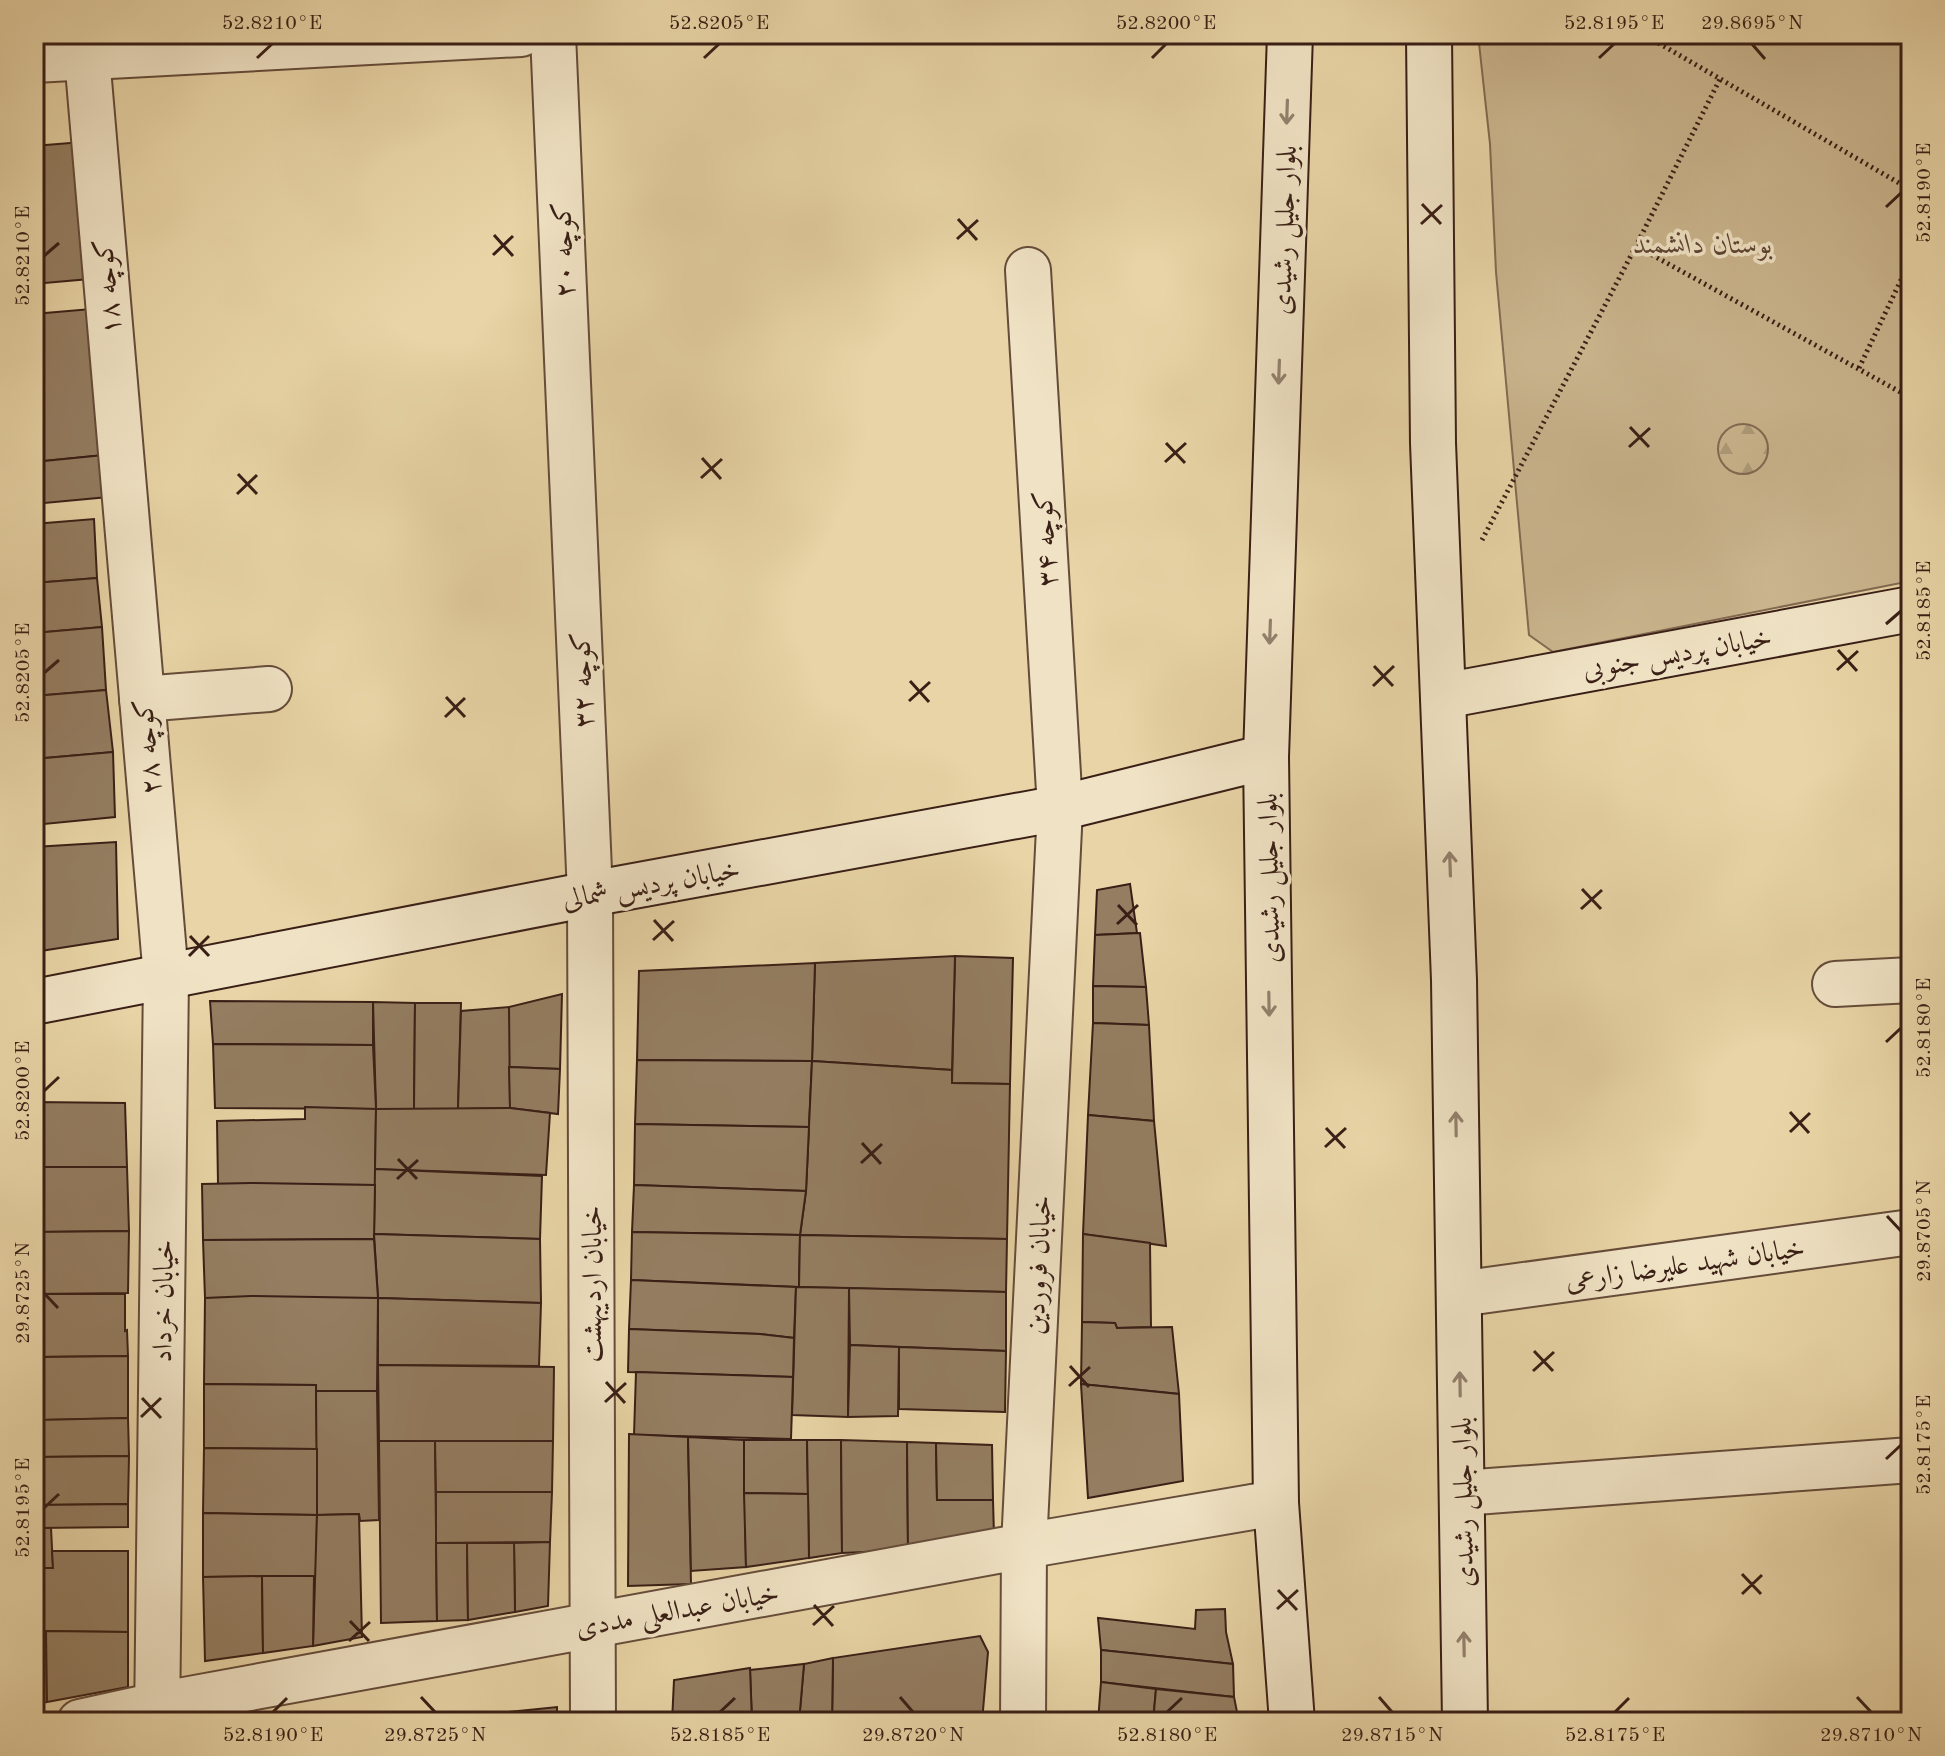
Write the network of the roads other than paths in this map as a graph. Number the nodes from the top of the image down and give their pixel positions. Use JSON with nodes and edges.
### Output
{"nodes":[{"id":1,"x":521,"y":34,"type":"edge"},
{"id":2,"x":553,"y":34,"type":"edge"},
{"id":3,"x":1290,"y":34,"type":"edge"},
{"id":4,"x":1429,"y":34,"type":"edge"},
{"id":5,"x":87,"y":57,"type":"junction"},
{"id":6,"x":34,"y":60,"type":"edge"},
{"id":7,"x":1028,"y":270,"type":"dead end"},
{"id":8,"x":571,"y":465,"type":"joint"},
{"id":9,"x":126,"y":517,"type":"joint"},
{"id":10,"x":1911,"y":609,"type":"edge"},
{"id":11,"x":269,"y":689,"type":"dead end"},
{"id":12,"x":1443,"y":696,"type":"junction"},
{"id":13,"x":142,"y":699,"type":"junction"},
{"id":14,"x":1266,"y":757,"type":"junction"},
{"id":15,"x":1060,"y":808,"type":"junction"},
{"id":16,"x":590,"y":894,"type":"junction"},
{"id":17,"x":166,"y":977,"type":"junction"},
{"id":18,"x":1911,"y":980,"type":"edge"},
{"id":19,"x":1835,"y":984,"type":"dead end"},
{"id":20,"x":34,"y":1002,"type":"edge"},
{"id":21,"x":1911,"y":1232,"type":"edge"},
{"id":22,"x":1459,"y":1294,"type":"junction"},
{"id":23,"x":1911,"y":1460,"type":"edge"},
{"id":24,"x":1462,"y":1493,"type":"junction"},
{"id":25,"x":1276,"y":1503,"type":"junction"},
{"id":26,"x":1024,"y":1546,"type":"junction"},
{"id":27,"x":591,"y":1625,"type":"junction"},
{"id":28,"x":157,"y":1713,"type":"edge"},
{"id":29,"x":80,"y":1722,"type":"edge"},
{"id":30,"x":593,"y":1722,"type":"edge"},
{"id":31,"x":1023,"y":1722,"type":"edge"},
{"id":32,"x":1292,"y":1722,"type":"edge"},
{"id":33,"x":1465,"y":1722,"type":"edge"}],
"edges":[{"from":1,"to":5,"type":"street"},
{"from":2,"to":8,"type":"street","name":"کوچه ۲۰"},
{"from":3,"to":14,"type":"street","name":"بلوار جلیل رشیدی","one_way":true},
{"from":4,"to":12,"type":"street","name":"بلوار جلیل رشیدی"},
{"from":5,"to":6,"type":"street"},
{"from":5,"to":9,"type":"street","name":"کوچه ۱۸"},
{"from":7,"to":15,"type":"street","name":"کوچه ۳۴"},
{"from":8,"to":16,"type":"street","name":"کوچه ۳۲"},
{"from":9,"to":13,"type":"street","name":"کوچه ۲۸"},
{"from":10,"to":12,"type":"street","name":"خیابان پردیس جنوبی"},
{"from":11,"to":13,"type":"street"},
{"from":22,"to":12,"type":"street","name":"بلوار جلیل رشیدی","one_way":true},
{"from":13,"to":17,"type":"street","name":"کوچه ۲۸"},
{"from":14,"to":15,"type":"street","name":"خیابان پردیس شمالی"},
{"from":14,"to":25,"type":"street","name":"بلوار جلیل رشیدی","one_way":true},
{"from":15,"to":16,"type":"street","name":"خیابان پردیس شمالی"},
{"from":15,"to":26,"type":"street","name":"خیابان فروردین"},
{"from":16,"to":17,"type":"street","name":"خیابان پردیس شمالی"},
{"from":16,"to":27,"type":"street","name":"خیابان اردیبهشت"},
{"from":17,"to":20,"type":"street","name":"خیابان پردیس شمالی"},
{"from":17,"to":28,"type":"street","name":"خیابان خرداد"},
{"from":18,"to":19,"type":"street"},
{"from":21,"to":22,"type":"street","name":"خیابان شهید علیرضا زارعی"},
{"from":24,"to":22,"type":"street","name":"بلوار جلیل رشیدی","one_way":true},
{"from":23,"to":24,"type":"street"},
{"from":33,"to":24,"type":"street","name":"بلوار جلیل رشیدی","one_way":true},
{"from":25,"to":26,"type":"street","name":"خیابان عبدالعلی مددی"},
{"from":25,"to":32,"type":"street","name":"بلوار جلیل رشیدی"},
{"from":26,"to":27,"type":"street","name":"خیابان عبدالعلی مددی"},
{"from":26,"to":31,"type":"street","name":"خیابان فروردین"},
{"from":27,"to":28,"type":"street","name":"خیابان عبدالعلی مددی"},
{"from":27,"to":30,"type":"street","name":"خیابان اردیبهشت"},
{"from":28,"to":29,"type":"street","name":"خیابان عبدالعلی مددی"}]}
